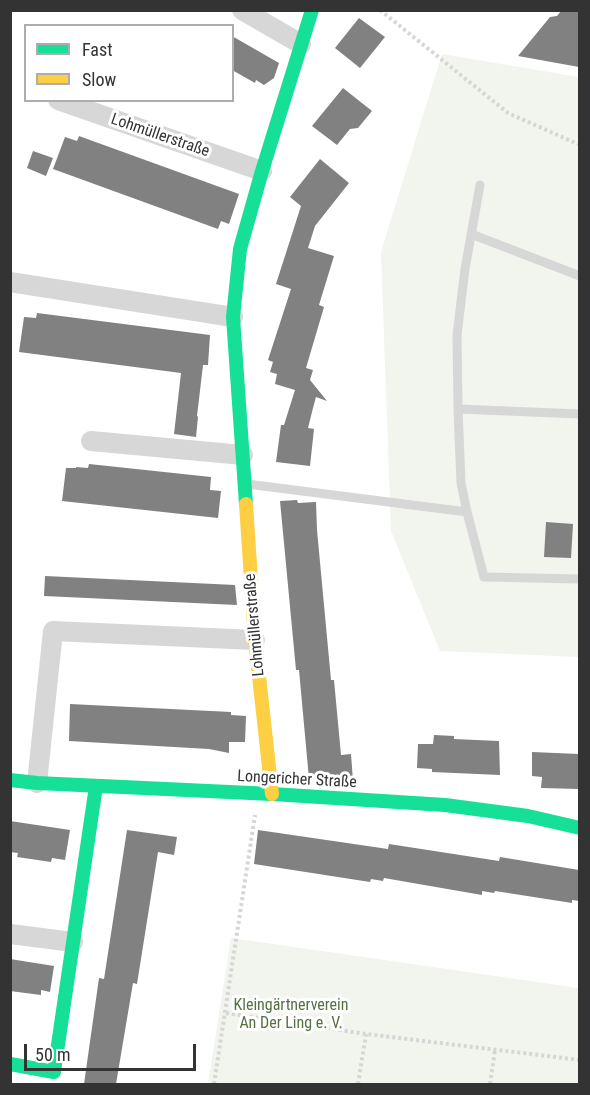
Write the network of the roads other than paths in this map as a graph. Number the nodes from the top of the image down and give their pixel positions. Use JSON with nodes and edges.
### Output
{"nodes":[{"id":1,"x":242,"y":10,"type":"edge"},
{"id":2,"x":312,"y":10,"type":"edge"},
{"id":3,"x":301,"y":44,"type":"junction"},
{"id":4,"x":64,"y":102,"type":"edge"},
{"id":5,"x":262,"y":171,"type":"junction"},
{"id":6,"x":480,"y":185,"type":"dead end"},
{"id":7,"x":471,"y":234,"type":"junction"},
{"id":8,"x":579,"y":276,"type":"edge"},
{"id":9,"x":10,"y":282,"type":"edge"},
{"id":10,"x":233,"y":317,"type":"junction"},
{"id":11,"x":458,"y":409,"type":"junction"},
{"id":12,"x":579,"y":414,"type":"edge"},
{"id":13,"x":91,"y":441,"type":"dead end"},
{"id":14,"x":243,"y":455,"type":"junction"},
{"id":15,"x":245,"y":484,"type":"junction"},
{"id":16,"x":467,"y":512,"type":"junction"},
{"id":17,"x":579,"y":579,"type":"edge"},
{"id":18,"x":255,"y":640,"type":"junction"},
{"id":19,"x":10,"y":780,"type":"edge"},
{"id":20,"x":37,"y":783,"type":"junction"},
{"id":21,"x":96,"y":786,"type":"junction"},
{"id":22,"x":272,"y":794,"type":"junction"},
{"id":23,"x":579,"y":828,"type":"edge"},
{"id":24,"x":10,"y":934,"type":"edge"},
{"id":25,"x":74,"y":942,"type":"junction"},
{"id":26,"x":10,"y":1064,"type":"edge"},
{"id":27,"x":57,"y":1078,"type":"edge"}],
"edges":[{"from":1,"to":3,"type":"street"},
{"from":2,"to":3,"type":"street","name":"Lohmüllerstraße"},
{"from":3,"to":5,"type":"street","name":"Lohmüllerstraße"},
{"from":4,"to":5,"type":"street","name":"Lohmüllerstraße"},
{"from":5,"to":10,"type":"street","name":"Lohmüllerstraße"},
{"from":6,"to":7,"type":"lane"},
{"from":7,"to":8,"type":"lane"},
{"from":7,"to":11,"type":"lane"},
{"from":9,"to":10,"type":"street"},
{"from":10,"to":14,"type":"street","name":"Lohmüllerstraße"},
{"from":11,"to":12,"type":"lane"},
{"from":11,"to":16,"type":"lane"},
{"from":13,"to":14,"type":"street"},
{"from":14,"to":15,"type":"street","name":"Lohmüllerstraße"},
{"from":15,"to":16,"type":"lane"},
{"from":15,"to":18,"type":"street","name":"Lohmüllerstraße"},
{"from":16,"to":17,"type":"lane"},
{"from":18,"to":20,"type":"street"},
{"from":18,"to":22,"type":"street","name":"Lohmüllerstraße"},
{"from":19,"to":20,"type":"street","name":"Longericher Straße"},
{"from":20,"to":21,"type":"street","name":"Longericher Straße"},
{"from":21,"to":22,"type":"street","name":"Longericher Straße"},
{"from":21,"to":25,"type":"street"},
{"from":22,"to":23,"type":"street","name":"Longericher Straße"},
{"from":24,"to":25,"type":"street"},
{"from":25,"to":27,"type":"street"},
{"from":26,"to":27,"type":"street"}]}
